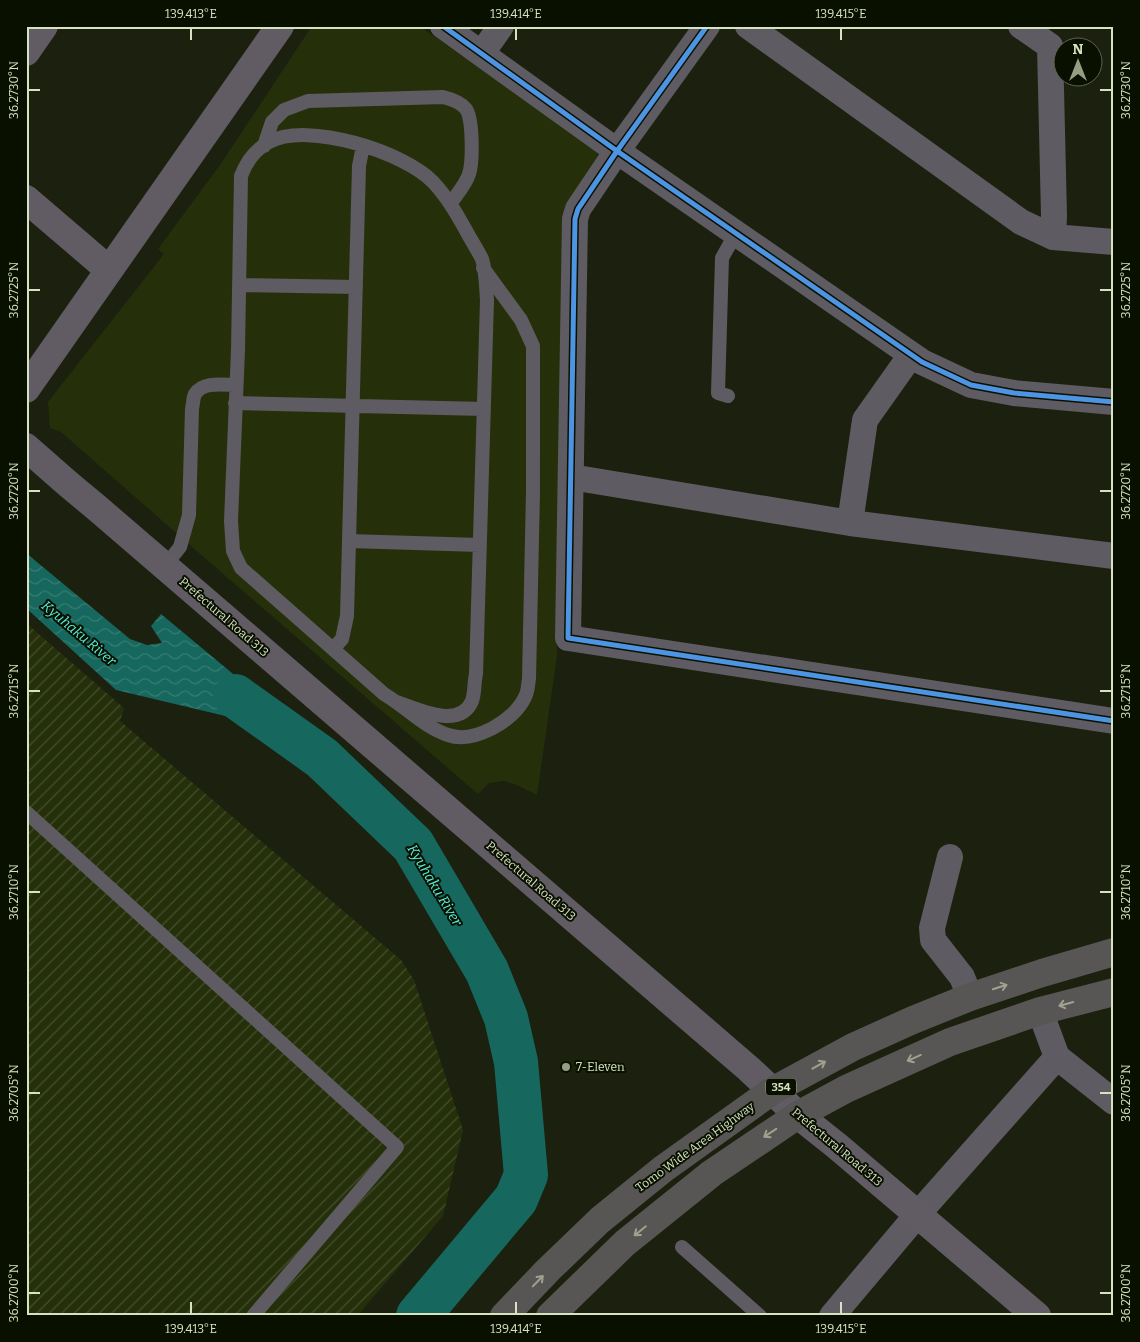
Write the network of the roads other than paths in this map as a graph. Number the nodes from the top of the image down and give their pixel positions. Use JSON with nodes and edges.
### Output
{"nodes":[{"id":1,"x":44,"y":26,"type":"edge"},
{"id":2,"x":280,"y":26,"type":"edge"},
{"id":3,"x":443,"y":26,"type":"edge"},
{"id":4,"x":501,"y":26,"type":"edge"},
{"id":5,"x":707,"y":26,"type":"edge"},
{"id":6,"x":748,"y":26,"type":"edge"},
{"id":7,"x":1021,"y":26,"type":"edge"},
{"id":8,"x":26,"y":52,"type":"edge"},
{"id":9,"x":482,"y":53,"type":"junction"},
{"id":10,"x":264,"y":146,"type":"junction"},
{"id":11,"x":364,"y":146,"type":"junction"},
{"id":12,"x":618,"y":151,"type":"junction"},
{"id":13,"x":26,"y":199,"type":"edge"},
{"id":14,"x":451,"y":203,"type":"junction"},
{"id":15,"x":736,"y":233,"type":"junction"},
{"id":16,"x":1053,"y":237,"type":"junction"},
{"id":17,"x":1114,"y":242,"type":"edge"},
{"id":18,"x":483,"y":268,"type":"junction"},
{"id":19,"x":109,"y":270,"type":"junction"},
{"id":20,"x":239,"y":285,"type":"junction"},
{"id":21,"x":356,"y":287,"type":"junction"},
{"id":22,"x":911,"y":354,"type":"junction"},
{"id":23,"x":236,"y":385,"type":"junction"},
{"id":24,"x":26,"y":389,"type":"edge"},
{"id":25,"x":728,"y":396,"type":"dead end"},
{"id":26,"x":1114,"y":402,"type":"edge"},
{"id":27,"x":236,"y":404,"type":"junction"},
{"id":28,"x":352,"y":406,"type":"junction"},
{"id":29,"x":484,"y":410,"type":"junction"},
{"id":30,"x":26,"y":446,"type":"edge"},
{"id":31,"x":571,"y":477,"type":"junction"},
{"id":32,"x":850,"y":523,"type":"junction"},
{"id":33,"x":349,"y":542,"type":"junction"},
{"id":34,"x":480,"y":545,"type":"junction"},
{"id":35,"x":1114,"y":556,"type":"edge"},
{"id":36,"x":165,"y":566,"type":"junction"},
{"id":37,"x":333,"y":649,"type":"junction"},
{"id":38,"x":397,"y":702,"type":"junction"},
{"id":39,"x":1114,"y":721,"type":"edge"},
{"id":40,"x":26,"y":812,"type":"edge"},
{"id":41,"x":950,"y":857,"type":"dead end"},
{"id":42,"x":1114,"y":952,"type":"edge"},
{"id":43,"x":1114,"y":992,"type":"edge"},
{"id":44,"x":970,"y":997,"type":"junction"},
{"id":45,"x":1040,"y":1011,"type":"junction"},
{"id":46,"x":1057,"y":1056,"type":"junction"},
{"id":47,"x":772,"y":1091,"type":"junction"},
{"id":48,"x":1114,"y":1102,"type":"edge"},
{"id":49,"x":798,"y":1115,"type":"junction"},
{"id":50,"x":917,"y":1214,"type":"junction"},
{"id":51,"x":682,"y":1248,"type":"dead end"},
{"id":52,"x":253,"y":1316,"type":"edge"},
{"id":53,"x":504,"y":1316,"type":"edge"},
{"id":54,"x":550,"y":1316,"type":"edge"},
{"id":55,"x":760,"y":1316,"type":"edge"},
{"id":56,"x":832,"y":1316,"type":"edge"},
{"id":57,"x":1037,"y":1316,"type":"edge"}],
"edges":[{"from":1,"to":8,"type":"main road"},
{"from":2,"to":19,"type":"main road"},
{"from":3,"to":9,"type":"street"},
{"from":4,"to":9,"type":"street"},
{"from":5,"to":12,"type":"street"},
{"from":6,"to":16,"type":"street"},
{"from":7,"to":16,"type":"street"},
{"from":9,"to":12,"type":"street"},
{"from":10,"to":11,"type":"lane"},
{"from":10,"to":14,"type":"lane"},
{"from":10,"to":20,"type":"lane"},
{"from":11,"to":14,"type":"lane"},
{"from":11,"to":21,"type":"lane"},
{"from":12,"to":15,"type":"street"},
{"from":12,"to":31,"type":"street"},
{"from":13,"to":19,"type":"main road"},
{"from":14,"to":18,"type":"lane"},
{"from":15,"to":22,"type":"street"},
{"from":15,"to":25,"type":"lane"},
{"from":16,"to":17,"type":"street"},
{"from":18,"to":29,"type":"lane"},
{"from":18,"to":38,"type":"lane"},
{"from":19,"to":24,"type":"main road"},
{"from":20,"to":21,"type":"lane"},
{"from":20,"to":23,"type":"lane"},
{"from":21,"to":28,"type":"lane"},
{"from":22,"to":26,"type":"street"},
{"from":22,"to":32,"type":"street"},
{"from":23,"to":27,"type":"lane"},
{"from":23,"to":36,"type":"lane"},
{"from":27,"to":28,"type":"lane"},
{"from":27,"to":37,"type":"lane"},
{"from":28,"to":29,"type":"lane"},
{"from":28,"to":33,"type":"lane"},
{"from":29,"to":34,"type":"lane"},
{"from":30,"to":36,"type":"main road","name":"Prefectural Road 313"},
{"from":31,"to":32,"type":"street"},
{"from":31,"to":39,"type":"street"},
{"from":32,"to":35,"type":"street"},
{"from":33,"to":34,"type":"lane"},
{"from":33,"to":37,"type":"lane"},
{"from":34,"to":38,"type":"lane"},
{"from":36,"to":47,"type":"main road","name":"Prefectural Road 313"},
{"from":37,"to":38,"type":"lane"},
{"from":40,"to":52,"type":"lane"},
{"from":41,"to":44,"type":"street"},
{"from":44,"to":42,"type":"highway","name":"Tomo Wide Area Highway","number":"354","one_way":true},
{"from":43,"to":45,"type":"highway","number":"354","one_way":true},
{"from":47,"to":44,"type":"highway","name":"Tomo Wide Area Highway","number":"354","one_way":true},
{"from":45,"to":46,"type":"street"},
{"from":45,"to":49,"type":"highway","number":"354","one_way":true},
{"from":46,"to":48,"type":"street"},
{"from":46,"to":50,"type":"street"},
{"from":47,"to":49,"type":"main road","name":"Prefectural Road 313"},
{"from":53,"to":47,"type":"highway","name":"Tomo Wide Area Highway","number":"354","one_way":true},
{"from":49,"to":50,"type":"main road","name":"Prefectural Road 313"},
{"from":49,"to":54,"type":"highway","number":"354","one_way":true},
{"from":50,"to":56,"type":"street"},
{"from":50,"to":57,"type":"main road","name":"Prefectural Road 313"},
{"from":51,"to":55,"type":"lane"}]}
